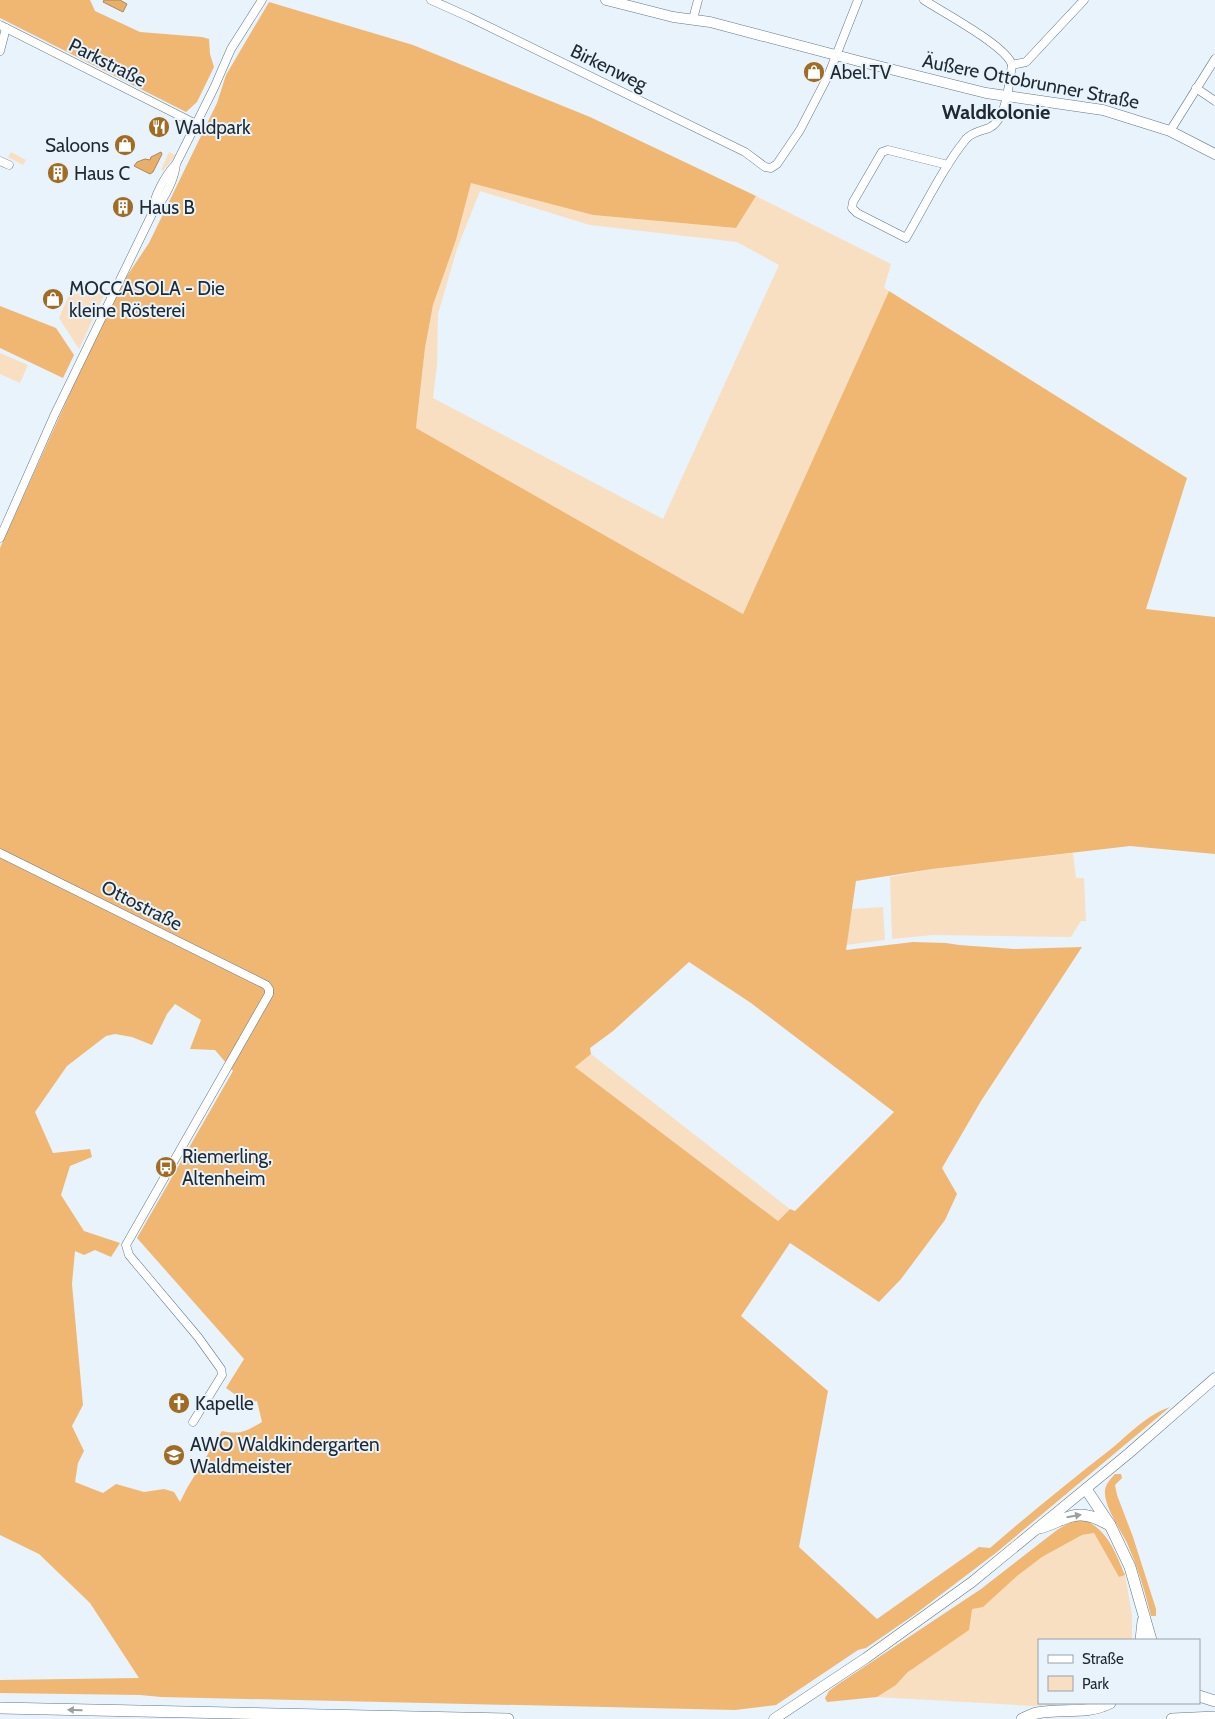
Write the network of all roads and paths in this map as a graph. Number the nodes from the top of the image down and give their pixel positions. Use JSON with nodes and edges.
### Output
{"nodes":[{"id":1,"x":262,"y":0,"type":"edge"},
{"id":2,"x":431,"y":0,"type":"edge"},
{"id":3,"x":606,"y":0,"type":"edge"},
{"id":4,"x":698,"y":0,"type":"edge"},
{"id":5,"x":858,"y":0,"type":"edge"},
{"id":6,"x":924,"y":0,"type":"edge"},
{"id":7,"x":1084,"y":0,"type":"edge"},
{"id":8,"x":693,"y":19,"type":"junction"},
{"id":9,"x":3,"y":27,"type":"edge"},
{"id":10,"x":0,"y":51,"type":"edge"},
{"id":11,"x":836,"y":55,"type":"junction"},
{"id":12,"x":1215,"y":59,"type":"edge"},
{"id":13,"x":1012,"y":65,"type":"junction"},
{"id":14,"x":1196,"y":88,"type":"junction"},
{"id":15,"x":1006,"y":97,"type":"junction"},
{"id":16,"x":1215,"y":101,"type":"edge"},
{"id":17,"x":196,"y":124,"type":"junction"},
{"id":18,"x":1170,"y":131,"type":"junction"},
{"id":19,"x":1215,"y":154,"type":"edge"},
{"id":20,"x":0,"y":161,"type":"edge"},
{"id":21,"x":9,"y":165,"type":"dead end"},
{"id":22,"x":948,"y":165,"type":"junction"},
{"id":23,"x":0,"y":538,"type":"edge"},
{"id":24,"x":0,"y":853,"type":"edge"},
{"id":25,"x":1215,"y":1378,"type":"edge"},
{"id":26,"x":193,"y":1422,"type":"dead end"},
{"id":27,"x":1086,"y":1489,"type":"junction"},
{"id":28,"x":1110,"y":1525,"type":"junction"},
{"id":29,"x":1039,"y":1528,"type":"junction"},
{"id":30,"x":1143,"y":1612,"type":"junction"},
{"id":31,"x":1141,"y":1639,"type":"edge"},
{"id":32,"x":1151,"y":1639,"type":"edge"},
{"id":33,"x":1200,"y":1696,"type":"edge"},
{"id":34,"x":1215,"y":1701,"type":"edge"},
{"id":35,"x":1108,"y":1704,"type":"edge"},
{"id":36,"x":0,"y":1708,"type":"edge"},
{"id":37,"x":1215,"y":1717,"type":"edge"},
{"id":38,"x":508,"y":1719,"type":"edge"},
{"id":39,"x":774,"y":1719,"type":"edge"},
{"id":40,"x":1022,"y":1719,"type":"edge"},
{"id":41,"x":1172,"y":1719,"type":"edge"}],
"edges":[{"from":1,"to":17,"type":"street"},
{"from":2,"to":11,"type":"street","name":"Birkenweg"},
{"from":3,"to":8,"type":"main road","name":"Äußere Ottobrunner Straße"},
{"from":4,"to":8,"type":"street"},
{"from":5,"to":11,"type":"street"},
{"from":6,"to":13,"type":"street"},
{"from":7,"to":13,"type":"street"},
{"from":8,"to":11,"type":"main road","name":"Äußere Ottobrunner Straße"},
{"from":9,"to":10,"type":"street","name":"Parkstraße"},
{"from":9,"to":17,"type":"street","name":"Parkstraße"},
{"from":11,"to":15,"type":"main road","name":"Äußere Ottobrunner Straße"},
{"from":12,"to":14,"type":"street"},
{"from":13,"to":15,"type":"street"},
{"from":14,"to":16,"type":"street"},
{"from":14,"to":18,"type":"street"},
{"from":15,"to":18,"type":"main road","name":"Äußere Ottobrunner Straße"},
{"from":15,"to":22,"type":"street"},
{"from":17,"to":23,"type":"street"},
{"from":18,"to":19,"type":"main road","name":"Äußere Ottobrunner Straße"},
{"from":20,"to":21,"type":"street"},
{"from":22,"to":22,"type":"street"},
{"from":24,"to":26,"type":"street","name":"Ottostraße"},
{"from":25,"to":27,"type":"main road"},
{"from":27,"to":28,"type":"highway"},
{"from":27,"to":29,"type":"main road"},
{"from":29,"to":28,"type":"highway","one_way":true},
{"from":28,"to":30,"type":"highway"},
{"from":29,"to":39,"type":"main road"},
{"from":30,"to":31,"type":"highway"},
{"from":30,"to":32,"type":"highway"},
{"from":33,"to":34,"type":"highway"},
{"from":35,"to":40,"type":"highway"},
{"from":38,"to":36,"type":"highway","one_way":true},
{"from":37,"to":41,"type":"highway"}]}
